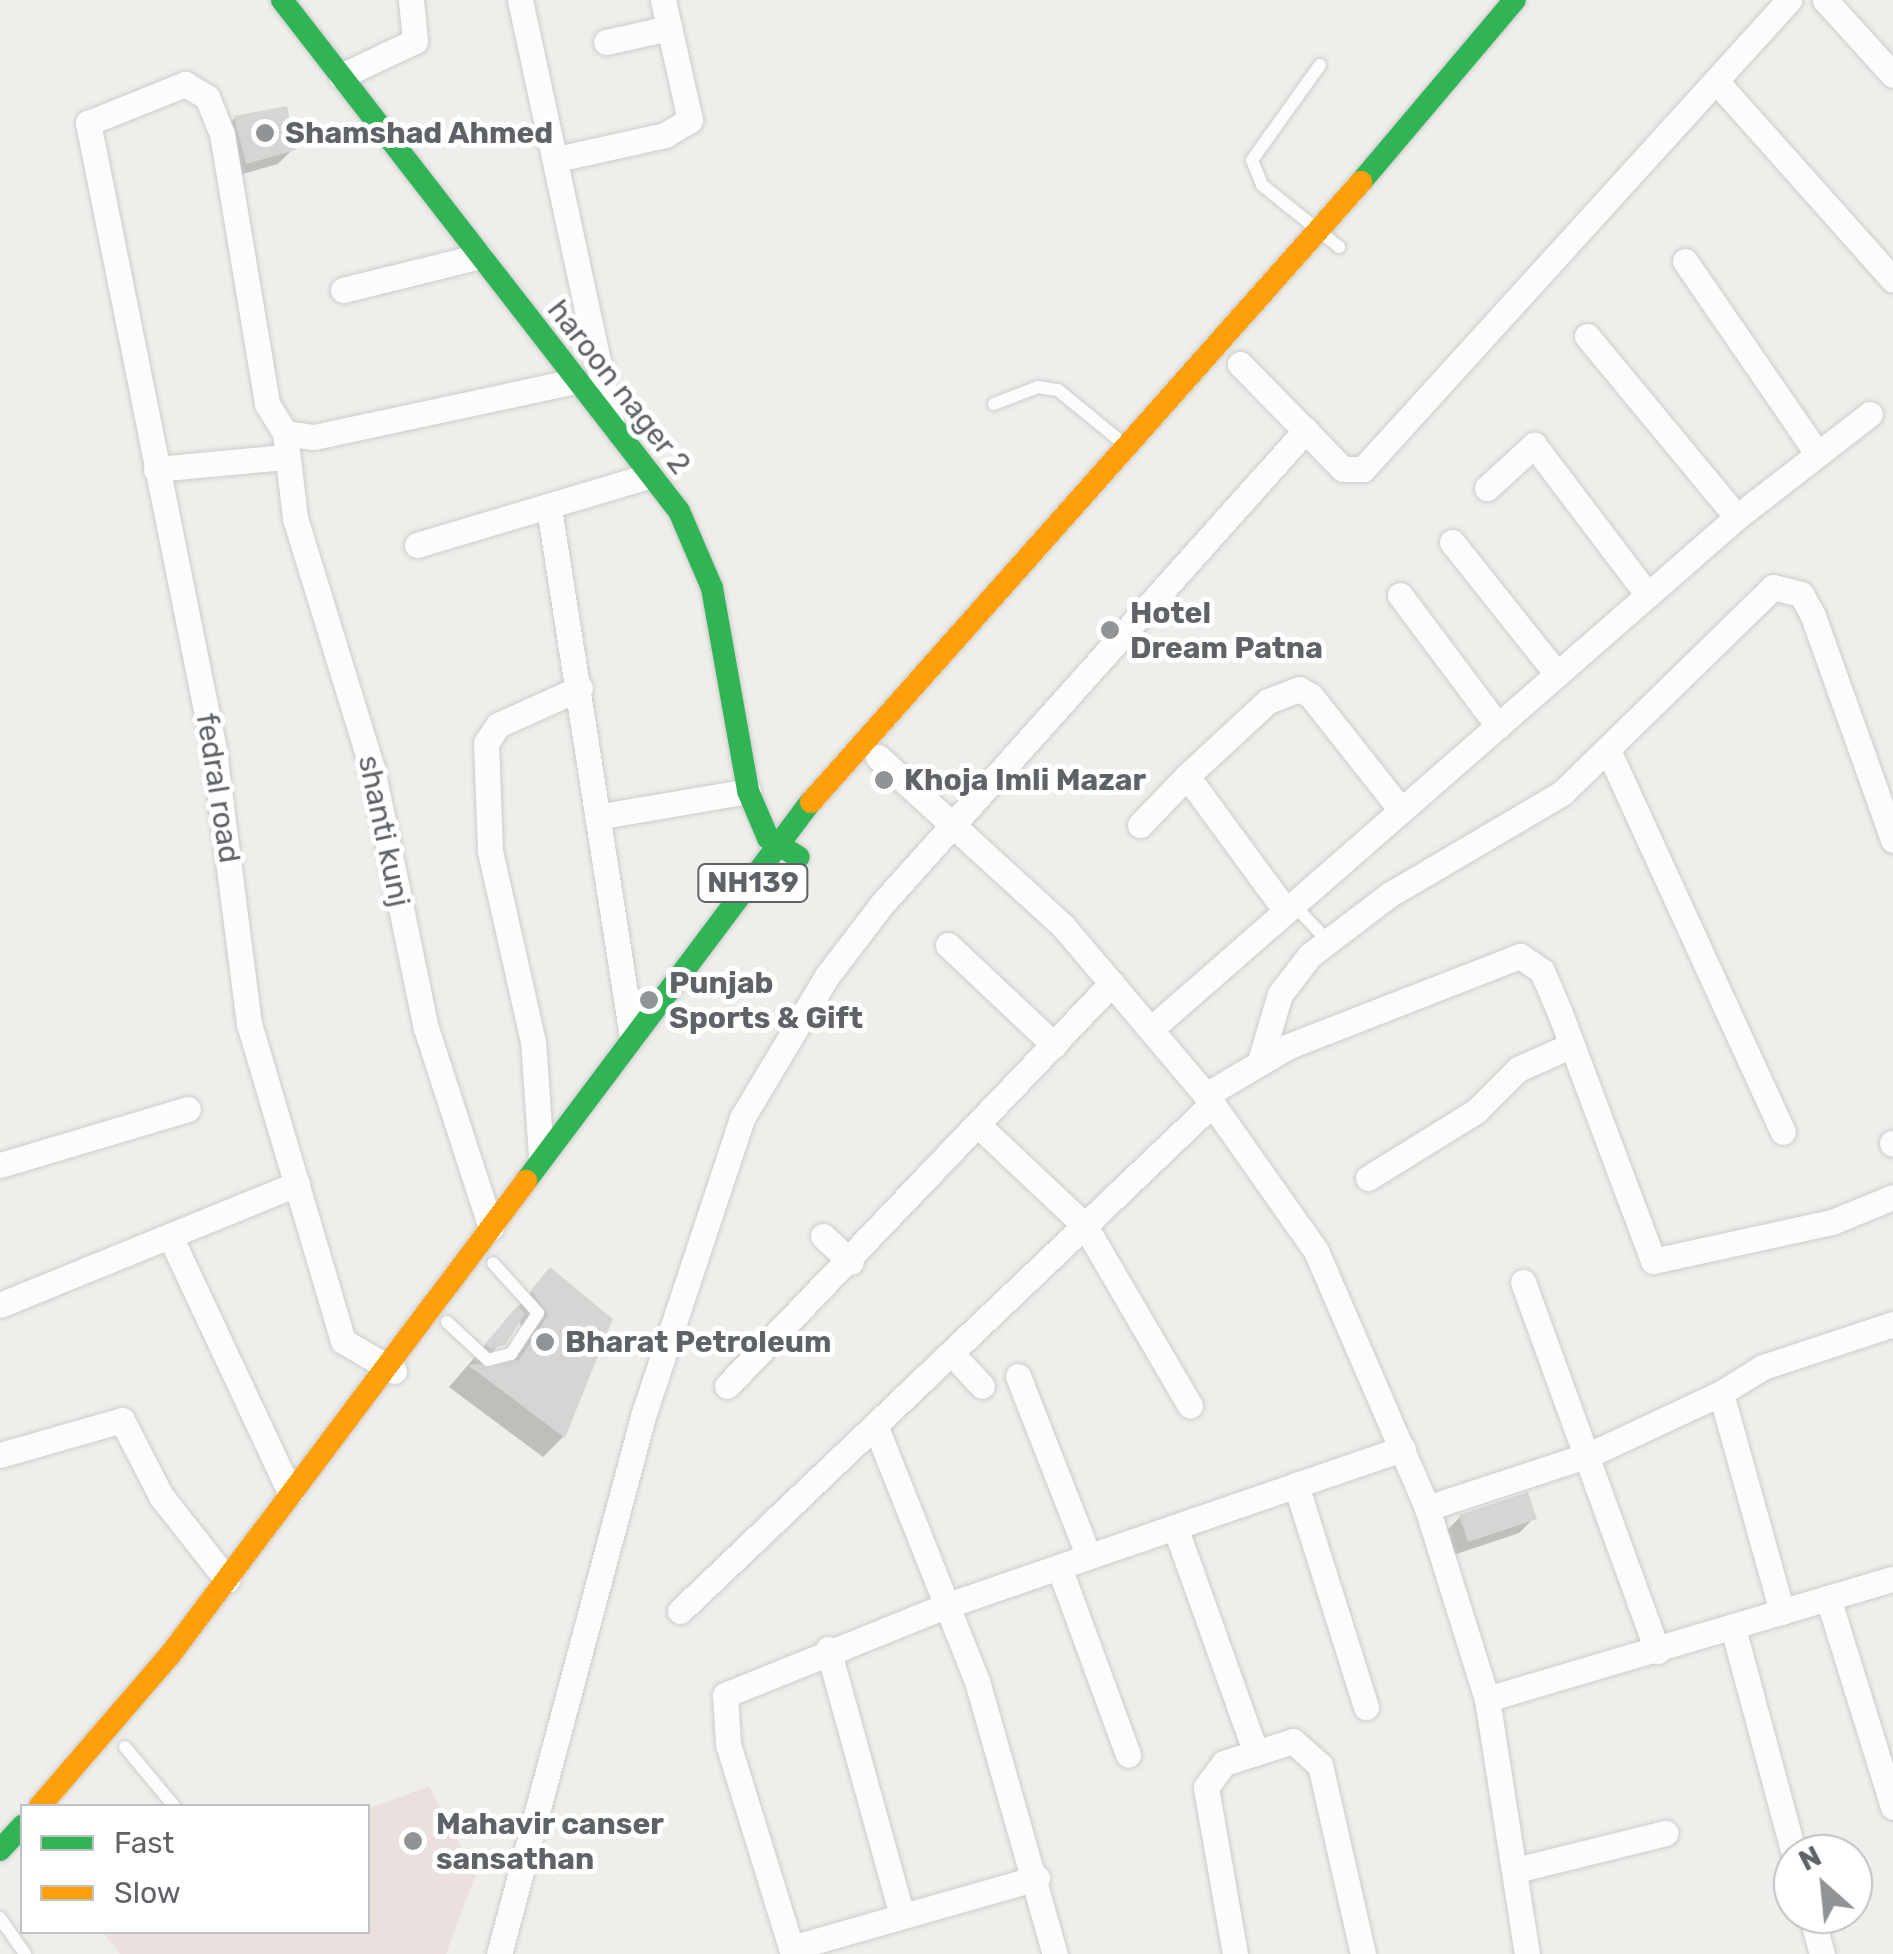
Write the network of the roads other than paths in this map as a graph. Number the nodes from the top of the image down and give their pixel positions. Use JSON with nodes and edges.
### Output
{"nodes":[{"id":1,"x":282,"y":0,"type":"edge"},
{"id":2,"x":410,"y":0,"type":"edge"},
{"id":3,"x":520,"y":0,"type":"edge"},
{"id":4,"x":663,"y":0,"type":"edge"},
{"id":5,"x":1515,"y":0,"type":"edge"},
{"id":6,"x":1545,"y":0,"type":"edge"},
{"id":7,"x":1790,"y":0,"type":"edge"},
{"id":8,"x":1825,"y":0,"type":"edge"},
{"id":9,"x":669,"y":28,"type":"junction"},
{"id":10,"x":606,"y":42,"type":"dead end"},
{"id":11,"x":1320,"y":66,"type":"dead end"},
{"id":12,"x":1893,"y":75,"type":"edge"},
{"id":13,"x":341,"y":76,"type":"junction"},
{"id":14,"x":1716,"y":81,"type":"junction"},
{"id":15,"x":557,"y":159,"type":"junction"},
{"id":16,"x":93,"y":160,"type":"joint"},
{"id":17,"x":1330,"y":240,"type":"junction"},
{"id":18,"x":480,"y":256,"type":"junction"},
{"id":19,"x":1685,"y":261,"type":"dead end"},
{"id":20,"x":1893,"y":280,"type":"edge"},
{"id":21,"x":344,"y":290,"type":"dead end"},
{"id":22,"x":1300,"y":292,"type":"dead end"},
{"id":23,"x":1587,"y":336,"type":"dead end"},
{"id":24,"x":1246,"y":356,"type":"joint"},
{"id":25,"x":576,"y":381,"type":"junction"},
{"id":26,"x":1216,"y":390,"type":"dead end"},
{"id":27,"x":994,"y":404,"type":"dead end"},
{"id":28,"x":1870,"y":414,"type":"dead end"},
{"id":29,"x":613,"y":430,"type":"junction"},
{"id":30,"x":1306,"y":430,"type":"junction"},
{"id":31,"x":286,"y":445,"type":"junction"},
{"id":32,"x":1132,"y":451,"type":"junction"},
{"id":33,"x":1817,"y":452,"type":"junction"},
{"id":34,"x":156,"y":469,"type":"junction"},
{"id":35,"x":648,"y":476,"type":"junction"},
{"id":36,"x":1487,"y":488,"type":"dead end"},
{"id":37,"x":548,"y":508,"type":"junction"},
{"id":38,"x":1737,"y":517,"type":"junction"},
{"id":39,"x":1452,"y":542,"type":"dead end"},
{"id":40,"x":417,"y":544,"type":"dead end"},
{"id":41,"x":1054,"y":569,"type":"dead end"},
{"id":42,"x":1648,"y":595,"type":"junction"},
{"id":43,"x":1400,"y":596,"type":"dead end"},
{"id":44,"x":1558,"y":674,"type":"junction"},
{"id":45,"x":580,"y":688,"type":"junction"},
{"id":46,"x":1498,"y":726,"type":"junction"},
{"id":47,"x":1608,"y":750,"type":"junction"},
{"id":48,"x":878,"y":757,"type":"junction"},
{"id":49,"x":1188,"y":776,"type":"junction"},
{"id":50,"x":748,"y":791,"type":"junction"},
{"id":51,"x":1401,"y":810,"type":"junction"},
{"id":52,"x":602,"y":816,"type":"junction"},
{"id":53,"x":953,"y":819,"type":"junction"},
{"id":54,"x":1140,"y":825,"type":"dead end"},
{"id":55,"x":1893,"y":840,"type":"edge"},
{"id":56,"x":788,"y":852,"type":"junction"},
{"id":57,"x":1290,"y":908,"type":"junction"},
{"id":58,"x":1327,"y":940,"type":"junction"},
{"id":59,"x":948,"y":945,"type":"dead end"},
{"id":60,"x":1112,"y":983,"type":"junction"},
{"id":61,"x":1151,"y":1028,"type":"junction"},
{"id":62,"x":632,"y":1040,"type":"junction"},
{"id":63,"x":1054,"y":1045,"type":"junction"},
{"id":64,"x":1572,"y":1045,"type":"junction"},
{"id":65,"x":1260,"y":1060,"type":"junction"},
{"id":66,"x":1209,"y":1100,"type":"junction"},
{"id":67,"x":188,"y":1109,"type":"dead end"},
{"id":68,"x":978,"y":1126,"type":"junction"},
{"id":69,"x":1782,"y":1132,"type":"dead end"},
{"id":70,"x":542,"y":1160,"type":"junction"},
{"id":71,"x":0,"y":1165,"type":"edge"},
{"id":72,"x":1368,"y":1178,"type":"dead end"},
{"id":73,"x":297,"y":1184,"type":"junction"},
{"id":74,"x":1893,"y":1198,"type":"edge"},
{"id":75,"x":1086,"y":1226,"type":"junction"},
{"id":76,"x":491,"y":1228,"type":"junction"},
{"id":77,"x":170,"y":1236,"type":"junction"},
{"id":78,"x":824,"y":1236,"type":"dead end"},
{"id":79,"x":851,"y":1262,"type":"junction"},
{"id":80,"x":493,"y":1263,"type":"junction"},
{"id":81,"x":1523,"y":1282,"type":"dead end"},
{"id":82,"x":0,"y":1305,"type":"edge"},
{"id":83,"x":447,"y":1322,"type":"junction"},
{"id":84,"x":1893,"y":1324,"type":"edge"},
{"id":85,"x":950,"y":1354,"type":"junction"},
{"id":86,"x":393,"y":1370,"type":"junction"},
{"id":87,"x":1018,"y":1376,"type":"dead end"},
{"id":88,"x":727,"y":1386,"type":"dead end"},
{"id":89,"x":982,"y":1386,"type":"dead end"},
{"id":90,"x":1721,"y":1393,"type":"junction"},
{"id":91,"x":1190,"y":1406,"type":"dead end"},
{"id":92,"x":875,"y":1425,"type":"junction"},
{"id":93,"x":1403,"y":1448,"type":"junction"},
{"id":94,"x":1591,"y":1454,"type":"junction"},
{"id":95,"x":0,"y":1455,"type":"edge"},
{"id":96,"x":1296,"y":1485,"type":"junction"},
{"id":97,"x":290,"y":1492,"type":"junction"},
{"id":98,"x":1426,"y":1508,"type":"junction"},
{"id":99,"x":1175,"y":1527,"type":"junction"},
{"id":100,"x":1089,"y":1557,"type":"junction"},
{"id":101,"x":1059,"y":1567,"type":"junction"},
{"id":102,"x":1893,"y":1579,"type":"edge"},
{"id":103,"x":226,"y":1580,"type":"junction"},
{"id":104,"x":1828,"y":1598,"type":"junction"},
{"id":105,"x":948,"y":1605,"type":"junction"},
{"id":106,"x":680,"y":1611,"type":"dead end"},
{"id":107,"x":1782,"y":1612,"type":"junction"},
{"id":108,"x":1732,"y":1628,"type":"junction"},
{"id":109,"x":828,"y":1649,"type":"junction"},
{"id":110,"x":1657,"y":1651,"type":"junction"},
{"id":111,"x":1487,"y":1699,"type":"junction"},
{"id":112,"x":1366,"y":1707,"type":"dead end"},
{"id":113,"x":125,"y":1747,"type":"junction"},
{"id":114,"x":1256,"y":1753,"type":"junction"},
{"id":115,"x":1128,"y":1756,"type":"dead end"},
{"id":116,"x":42,"y":1804,"type":"edge"},
{"id":117,"x":74,"y":1804,"type":"edge"},
{"id":118,"x":172,"y":1804,"type":"edge"},
{"id":119,"x":1893,"y":1807,"type":"edge"},
{"id":120,"x":0,"y":1808,"type":"edge"},
{"id":121,"x":1666,"y":1834,"type":"dead end"},
{"id":122,"x":1789,"y":1834,"type":"edge"},
{"id":123,"x":15,"y":1847,"type":"edge"},
{"id":124,"x":1516,"y":1870,"type":"junction"},
{"id":125,"x":1037,"y":1878,"type":"junction"},
{"id":126,"x":0,"y":1882,"type":"edge"},
{"id":127,"x":902,"y":1916,"type":"junction"},
{"id":128,"x":0,"y":1918,"type":"edge"},
{"id":129,"x":792,"y":1951,"type":"edge"},
{"id":130,"x":25,"y":1954,"type":"edge"},
{"id":131,"x":500,"y":1954,"type":"edge"},
{"id":132,"x":1056,"y":1954,"type":"edge"},
{"id":133,"x":1235,"y":1954,"type":"edge"},
{"id":134,"x":1363,"y":1954,"type":"edge"},
{"id":135,"x":1527,"y":1954,"type":"edge"}],
"edges":[{"from":1,"to":13,"type":"main road","name":"haroon nager 2"},
{"from":2,"to":13,"type":"street"},
{"from":3,"to":15,"type":"street"},
{"from":4,"to":9,"type":"street"},
{"from":5,"to":17,"type":"main road","number":"NH139"},
{"from":6,"to":17,"type":"main road","number":"NH139"},
{"from":7,"to":14,"type":"street"},
{"from":8,"to":12,"type":"street"},
{"from":9,"to":10,"type":"street"},
{"from":9,"to":15,"type":"street"},
{"from":11,"to":17,"type":"lane"},
{"from":13,"to":18,"type":"main road","name":"haroon nager 2"},
{"from":14,"to":20,"type":"street"},
{"from":14,"to":30,"type":"street"},
{"from":15,"to":29,"type":"street"},
{"from":16,"to":31,"type":"street","name":"shanti kunj"},
{"from":16,"to":34,"type":"street","name":"fedral road"},
{"from":17,"to":22,"type":"main road","number":"NH139"},
{"from":17,"to":32,"type":"main road","number":"NH139"},
{"from":18,"to":21,"type":"street"},
{"from":18,"to":25,"type":"main road","name":"haroon nager 2"},
{"from":19,"to":33,"type":"street"},
{"from":23,"to":38,"type":"street"},
{"from":24,"to":26,"type":"main road"},
{"from":24,"to":30,"type":"street"},
{"from":25,"to":29,"type":"main road","name":"haroon nager 2"},
{"from":25,"to":31,"type":"street"},
{"from":27,"to":32,"type":"lane"},
{"from":28,"to":33,"type":"street"},
{"from":29,"to":35,"type":"main road","name":"haroon nager 2"},
{"from":30,"to":53,"type":"street"},
{"from":31,"to":34,"type":"street"},
{"from":31,"to":76,"type":"street","name":"shanti kunj"},
{"from":32,"to":56,"type":"main road","number":"NH139"},
{"from":33,"to":38,"type":"street"},
{"from":34,"to":73,"type":"street","name":"fedral road"},
{"from":35,"to":37,"type":"street"},
{"from":35,"to":50,"type":"main road","name":"haroon nager 2"},
{"from":36,"to":42,"type":"street"},
{"from":37,"to":40,"type":"street"},
{"from":37,"to":45,"type":"street"},
{"from":38,"to":42,"type":"street"},
{"from":39,"to":44,"type":"street"},
{"from":41,"to":48,"type":"main road","number":"NH139"},
{"from":42,"to":44,"type":"street"},
{"from":43,"to":46,"type":"street"},
{"from":44,"to":46,"type":"street"},
{"from":45,"to":52,"type":"street"},
{"from":45,"to":70,"type":"street"},
{"from":46,"to":51,"type":"street"},
{"from":47,"to":55,"type":"street"},
{"from":47,"to":58,"type":"street"},
{"from":47,"to":69,"type":"street"},
{"from":48,"to":53,"type":"street"},
{"from":48,"to":56,"type":"main road","number":"NH139"},
{"from":49,"to":51,"type":"street"},
{"from":49,"to":54,"type":"street"},
{"from":49,"to":57,"type":"street"},
{"from":50,"to":52,"type":"street"},
{"from":50,"to":56,"type":"main road","name":"haroon nager 2"},
{"from":51,"to":57,"type":"street"},
{"from":52,"to":62,"type":"street"},
{"from":53,"to":60,"type":"street"},
{"from":53,"to":131,"type":"street"},
{"from":56,"to":62,"type":"main road","number":"NH139"},
{"from":56,"to":80,"type":"main road","number":"NH139"},
{"from":57,"to":58,"type":"lane"},
{"from":57,"to":61,"type":"street"},
{"from":58,"to":65,"type":"street"},
{"from":59,"to":63,"type":"street"},
{"from":60,"to":61,"type":"street"},
{"from":60,"to":63,"type":"street"},
{"from":61,"to":66,"type":"street"},
{"from":62,"to":70,"type":"main road","number":"NH139"},
{"from":63,"to":68,"type":"street"},
{"from":64,"to":65,"type":"street"},
{"from":64,"to":72,"type":"street"},
{"from":64,"to":74,"type":"street"},
{"from":65,"to":66,"type":"street"},
{"from":66,"to":75,"type":"street"},
{"from":66,"to":93,"type":"street"},
{"from":67,"to":71,"type":"street"},
{"from":68,"to":75,"type":"street"},
{"from":68,"to":79,"type":"street"},
{"from":70,"to":76,"type":"main road","number":"NH139"},
{"from":73,"to":77,"type":"street"},
{"from":73,"to":86,"type":"street","name":"fedral road"},
{"from":75,"to":85,"type":"street"},
{"from":75,"to":91,"type":"street"},
{"from":76,"to":86,"type":"main road","number":"NH139"},
{"from":77,"to":82,"type":"street"},
{"from":77,"to":97,"type":"street"},
{"from":78,"to":79,"type":"street"},
{"from":79,"to":88,"type":"street"},
{"from":80,"to":83,"type":"main road","number":"NH139"},
{"from":80,"to":83,"type":"lane"},
{"from":81,"to":94,"type":"street"},
{"from":83,"to":86,"type":"main road","number":"NH139"},
{"from":84,"to":90,"type":"street"},
{"from":85,"to":89,"type":"street"},
{"from":85,"to":92,"type":"street"},
{"from":86,"to":97,"type":"main road","number":"NH139"},
{"from":86,"to":113,"type":"main road","number":"NH139"},
{"from":87,"to":100,"type":"street"},
{"from":90,"to":94,"type":"street"},
{"from":90,"to":107,"type":"street"},
{"from":92,"to":105,"type":"street"},
{"from":92,"to":106,"type":"street"},
{"from":93,"to":96,"type":"street"},
{"from":93,"to":98,"type":"street"},
{"from":94,"to":98,"type":"street"},
{"from":94,"to":110,"type":"street"},
{"from":95,"to":103,"type":"street"},
{"from":96,"to":99,"type":"street"},
{"from":96,"to":112,"type":"street"},
{"from":97,"to":103,"type":"main road","number":"NH139"},
{"from":98,"to":111,"type":"street"},
{"from":99,"to":100,"type":"street"},
{"from":99,"to":114,"type":"street"},
{"from":100,"to":101,"type":"street"},
{"from":101,"to":105,"type":"street"},
{"from":101,"to":115,"type":"street"},
{"from":102,"to":104,"type":"street"},
{"from":103,"to":116,"type":"main road","number":"NH139"},
{"from":104,"to":107,"type":"street"},
{"from":104,"to":119,"type":"street"},
{"from":105,"to":109,"type":"street"},
{"from":105,"to":125,"type":"street"},
{"from":107,"to":108,"type":"street"},
{"from":108,"to":110,"type":"street"},
{"from":108,"to":122,"type":"street"},
{"from":109,"to":127,"type":"street"},
{"from":109,"to":129,"type":"street"},
{"from":110,"to":111,"type":"street"},
{"from":111,"to":124,"type":"street"},
{"from":113,"to":117,"type":"main road","number":"NH139"},
{"from":113,"to":118,"type":"lane"},
{"from":114,"to":133,"type":"street"},
{"from":114,"to":134,"type":"street"},
{"from":120,"to":123,"type":"street"},
{"from":121,"to":124,"type":"street"},
{"from":123,"to":126,"type":"main road"},
{"from":124,"to":135,"type":"street"},
{"from":125,"to":127,"type":"street"},
{"from":125,"to":132,"type":"street"},
{"from":127,"to":129,"type":"street"},
{"from":128,"to":130,"type":"lane"}]}
